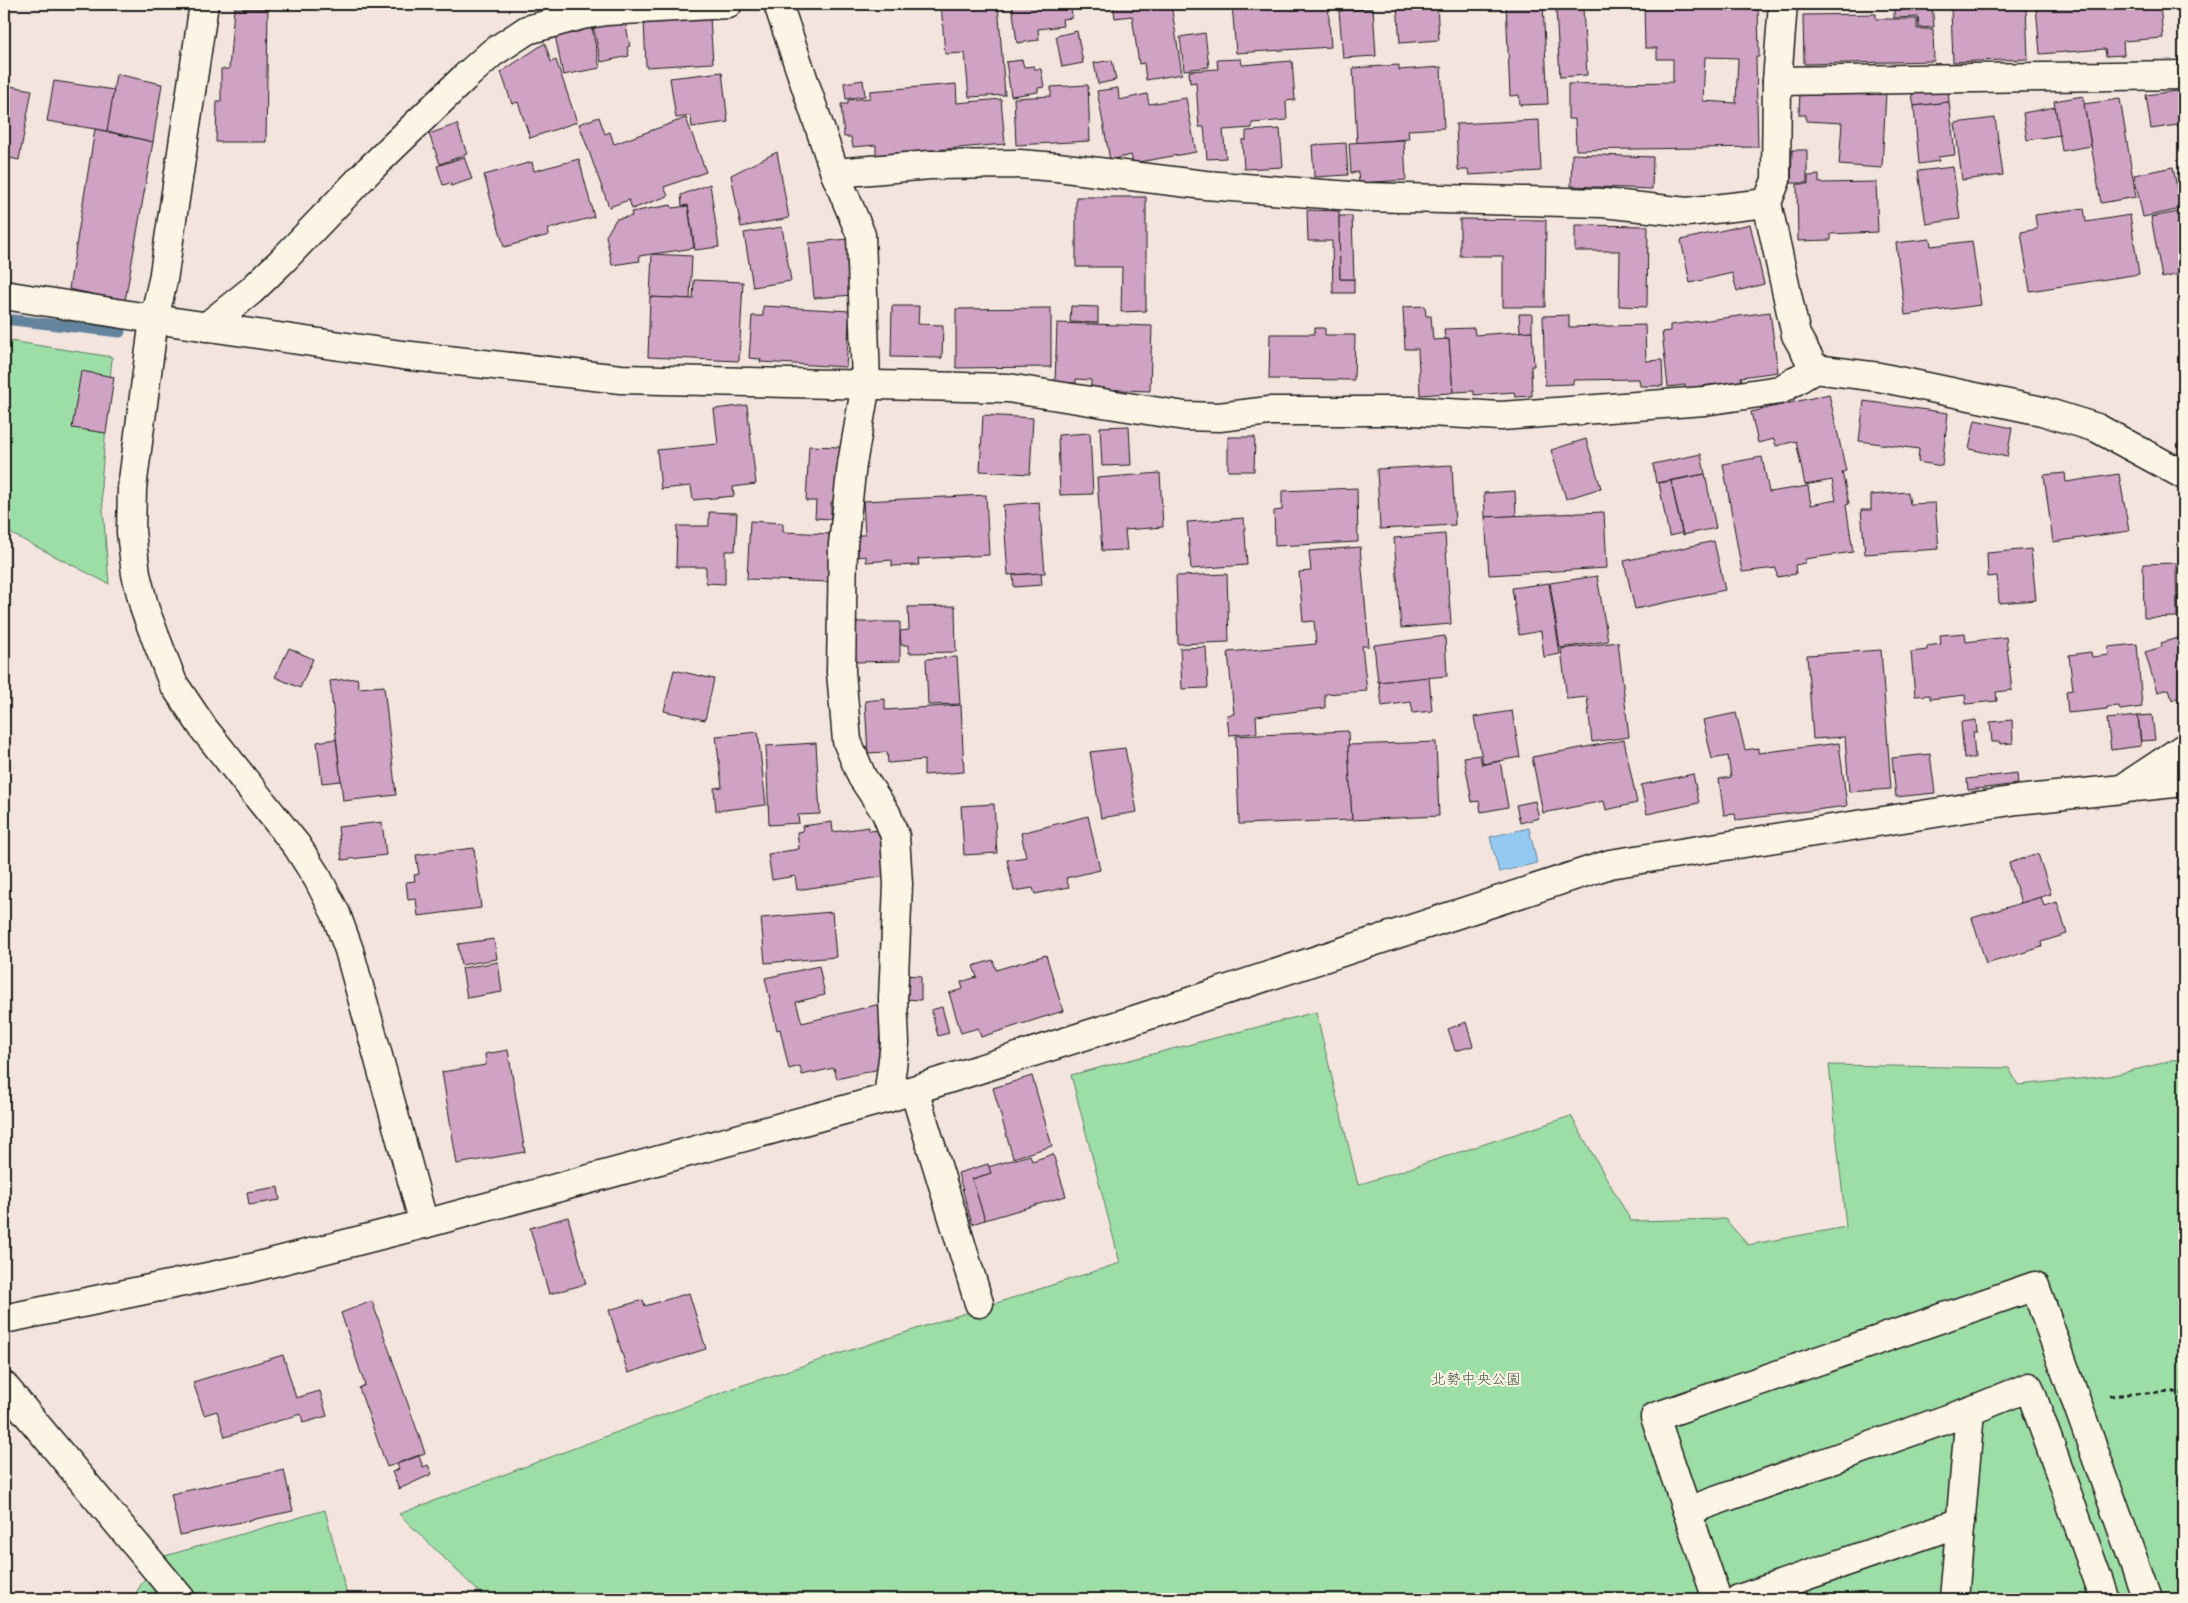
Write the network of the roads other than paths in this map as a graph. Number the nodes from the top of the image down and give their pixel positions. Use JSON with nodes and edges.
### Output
{"nodes":[{"id":1,"x":204,"y":4,"type":"edge"},
{"id":2,"x":728,"y":4,"type":"edge"},
{"id":3,"x":778,"y":4,"type":"edge"},
{"id":4,"x":1783,"y":4,"type":"edge"},
{"id":5,"x":582,"y":10,"type":"edge"},
{"id":6,"x":2184,"y":75,"type":"edge"},
{"id":7,"x":1777,"y":81,"type":"junction"},
{"id":8,"x":835,"y":173,"type":"junction"},
{"id":9,"x":1767,"y":203,"type":"junction"},
{"id":10,"x":4,"y":295,"type":"edge"},
{"id":11,"x":154,"y":320,"type":"junction"},
{"id":12,"x":206,"y":327,"type":"junction"},
{"id":13,"x":1815,"y":369,"type":"junction"},
{"id":14,"x":866,"y":384,"type":"junction"},
{"id":15,"x":2184,"y":475,"type":"edge"},
{"id":16,"x":2184,"y":748,"type":"edge"},
{"id":17,"x":2184,"y":782,"type":"edge"},
{"id":18,"x":2122,"y":789,"type":"junction"},
{"id":19,"x":914,"y":1090,"type":"junction"},
{"id":20,"x":888,"y":1098,"type":"junction"},
{"id":21,"x":424,"y":1224,"type":"junction"},
{"id":22,"x":979,"y":1303,"type":"dead end"},
{"id":23,"x":4,"y":1319,"type":"edge"},
{"id":24,"x":4,"y":1386,"type":"edge"},
{"id":25,"x":1970,"y":1411,"type":"junction"},
{"id":26,"x":1687,"y":1512,"type":"junction"},
{"id":27,"x":1960,"y":1522,"type":"junction"},
{"id":28,"x":181,"y":1599,"type":"edge"},
{"id":29,"x":1717,"y":1599,"type":"edge"},
{"id":30,"x":1739,"y":1599,"type":"edge"},
{"id":31,"x":1954,"y":1599,"type":"edge"},
{"id":32,"x":2105,"y":1599,"type":"edge"},
{"id":33,"x":2147,"y":1599,"type":"edge"}],
"edges":[{"from":1,"to":11,"type":"street"},
{"from":2,"to":5,"type":"street"},
{"from":3,"to":8,"type":"street"},
{"from":4,"to":7,"type":"street"},
{"from":5,"to":12,"type":"street"},
{"from":6,"to":7,"type":"street"},
{"from":7,"to":9,"type":"street"},
{"from":8,"to":9,"type":"street"},
{"from":8,"to":14,"type":"street"},
{"from":9,"to":13,"type":"street"},
{"from":10,"to":11,"type":"street"},
{"from":11,"to":12,"type":"street"},
{"from":11,"to":21,"type":"street"},
{"from":12,"to":14,"type":"street"},
{"from":13,"to":14,"type":"street"},
{"from":13,"to":15,"type":"street"},
{"from":14,"to":20,"type":"street"},
{"from":16,"to":18,"type":"street"},
{"from":17,"to":18,"type":"street"},
{"from":18,"to":19,"type":"street"},
{"from":19,"to":20,"type":"street"},
{"from":19,"to":22,"type":"street"},
{"from":20,"to":21,"type":"street"},
{"from":21,"to":23,"type":"street"},
{"from":24,"to":28,"type":"street"},
{"from":25,"to":26,"type":"street"},
{"from":25,"to":27,"type":"street"},
{"from":25,"to":32,"type":"street"},
{"from":26,"to":29,"type":"street"},
{"from":26,"to":33,"type":"street"},
{"from":27,"to":30,"type":"street"},
{"from":27,"to":31,"type":"street"}]}
